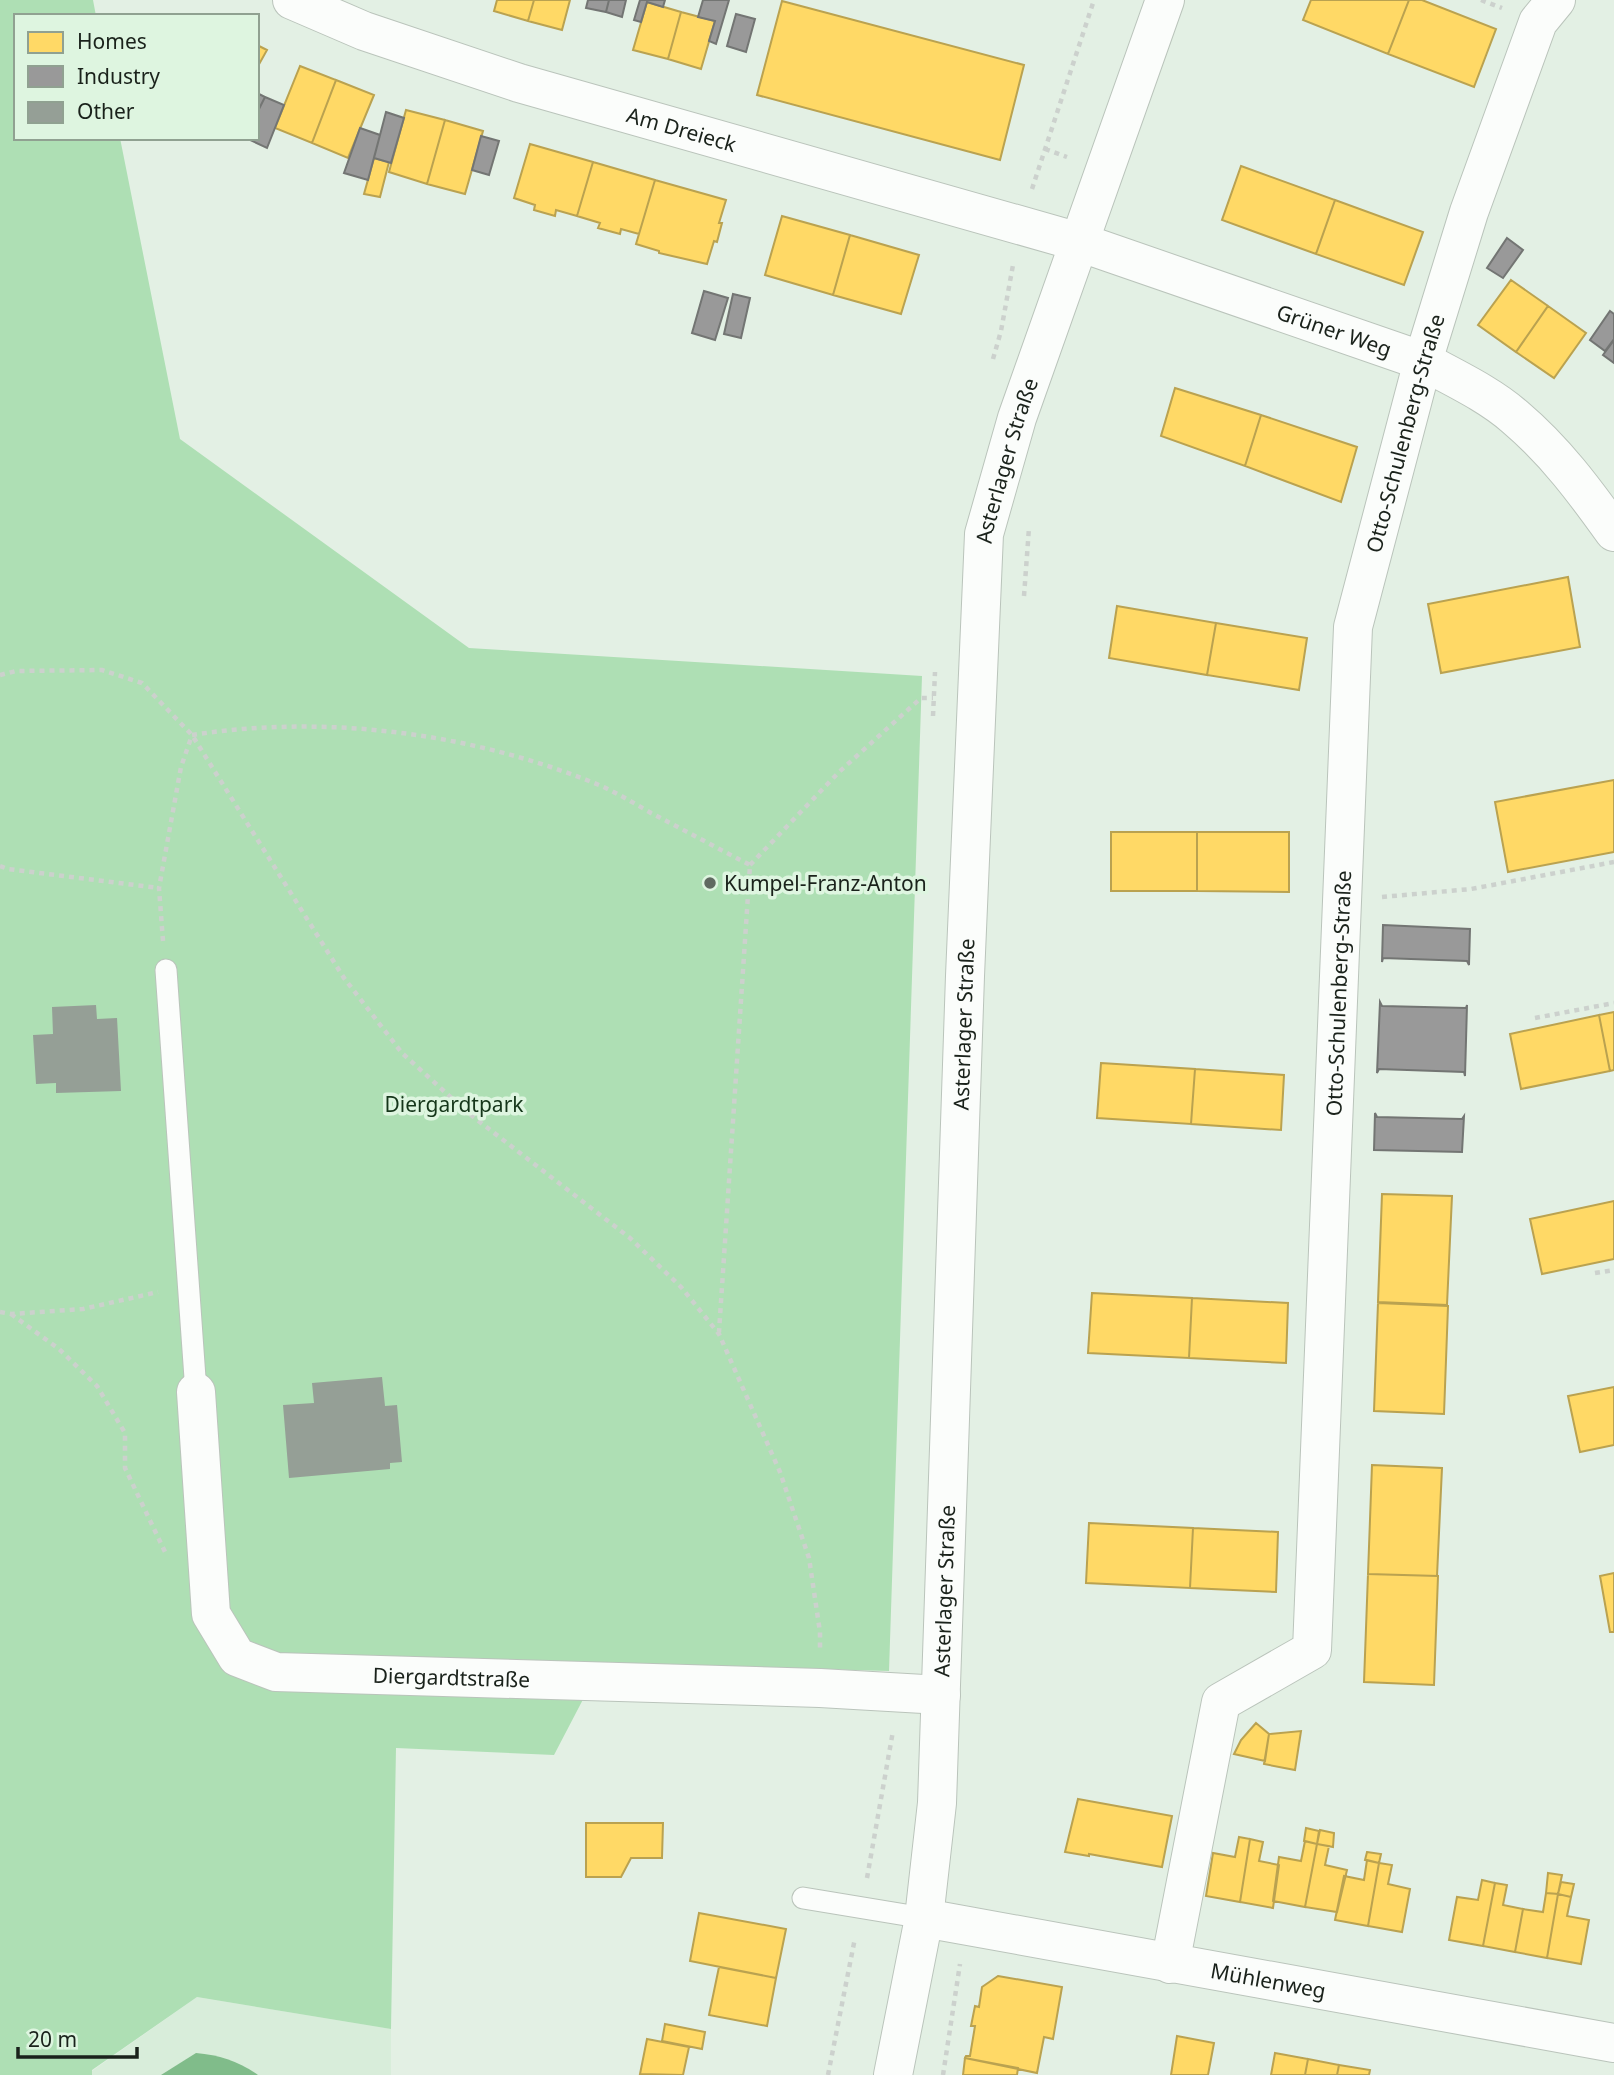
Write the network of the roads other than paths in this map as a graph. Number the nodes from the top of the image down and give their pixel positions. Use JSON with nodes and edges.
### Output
{"nodes":[{"id":1,"x":292,"y":0,"type":"edge"},
{"id":2,"x":1165,"y":0,"type":"edge"},
{"id":3,"x":1556,"y":0,"type":"edge"},
{"id":4,"x":1079,"y":242,"type":"junction"},
{"id":5,"x":1423,"y":361,"type":"junction"},
{"id":6,"x":1614,"y":532,"type":"edge"},
{"id":7,"x":166,"y":970,"type":"road end"},
{"id":8,"x":196,"y":1392,"type":"joint"},
{"id":9,"x":940,"y":1695,"type":"junction"},
{"id":10,"x":803,"y":1898,"type":"dead end"},
{"id":11,"x":923,"y":1918,"type":"junction"},
{"id":12,"x":1170,"y":1964,"type":"junction"},
{"id":13,"x":1614,"y":2043,"type":"edge"},
{"id":14,"x":893,"y":2075,"type":"edge"}],
"edges":[{"from":1,"to":4,"type":"street","name":"Am Dreieck"},
{"from":2,"to":4,"type":"street","name":"Asterlager Straße"},
{"from":3,"to":5,"type":"street","name":"Otto-Schulenberg-Straße"},
{"from":4,"to":5,"type":"street","name":"Grüner Weg"},
{"from":4,"to":9,"type":"street","name":"Asterlager Straße"},
{"from":5,"to":6,"type":"street","name":"Grüner Weg"},
{"from":5,"to":12,"type":"street","name":"Otto-Schulenberg-Straße"},
{"from":7,"to":8,"type":"lane"},
{"from":8,"to":9,"type":"street","name":"Diergardtstraße"},
{"from":9,"to":11,"type":"street","name":"Asterlager Straße"},
{"from":10,"to":11,"type":"lane"},
{"from":11,"to":12,"type":"street","name":"Mühlenweg"},
{"from":11,"to":14,"type":"street","name":"Asterlager Straße"},
{"from":12,"to":13,"type":"street","name":"Mühlenweg"}]}
